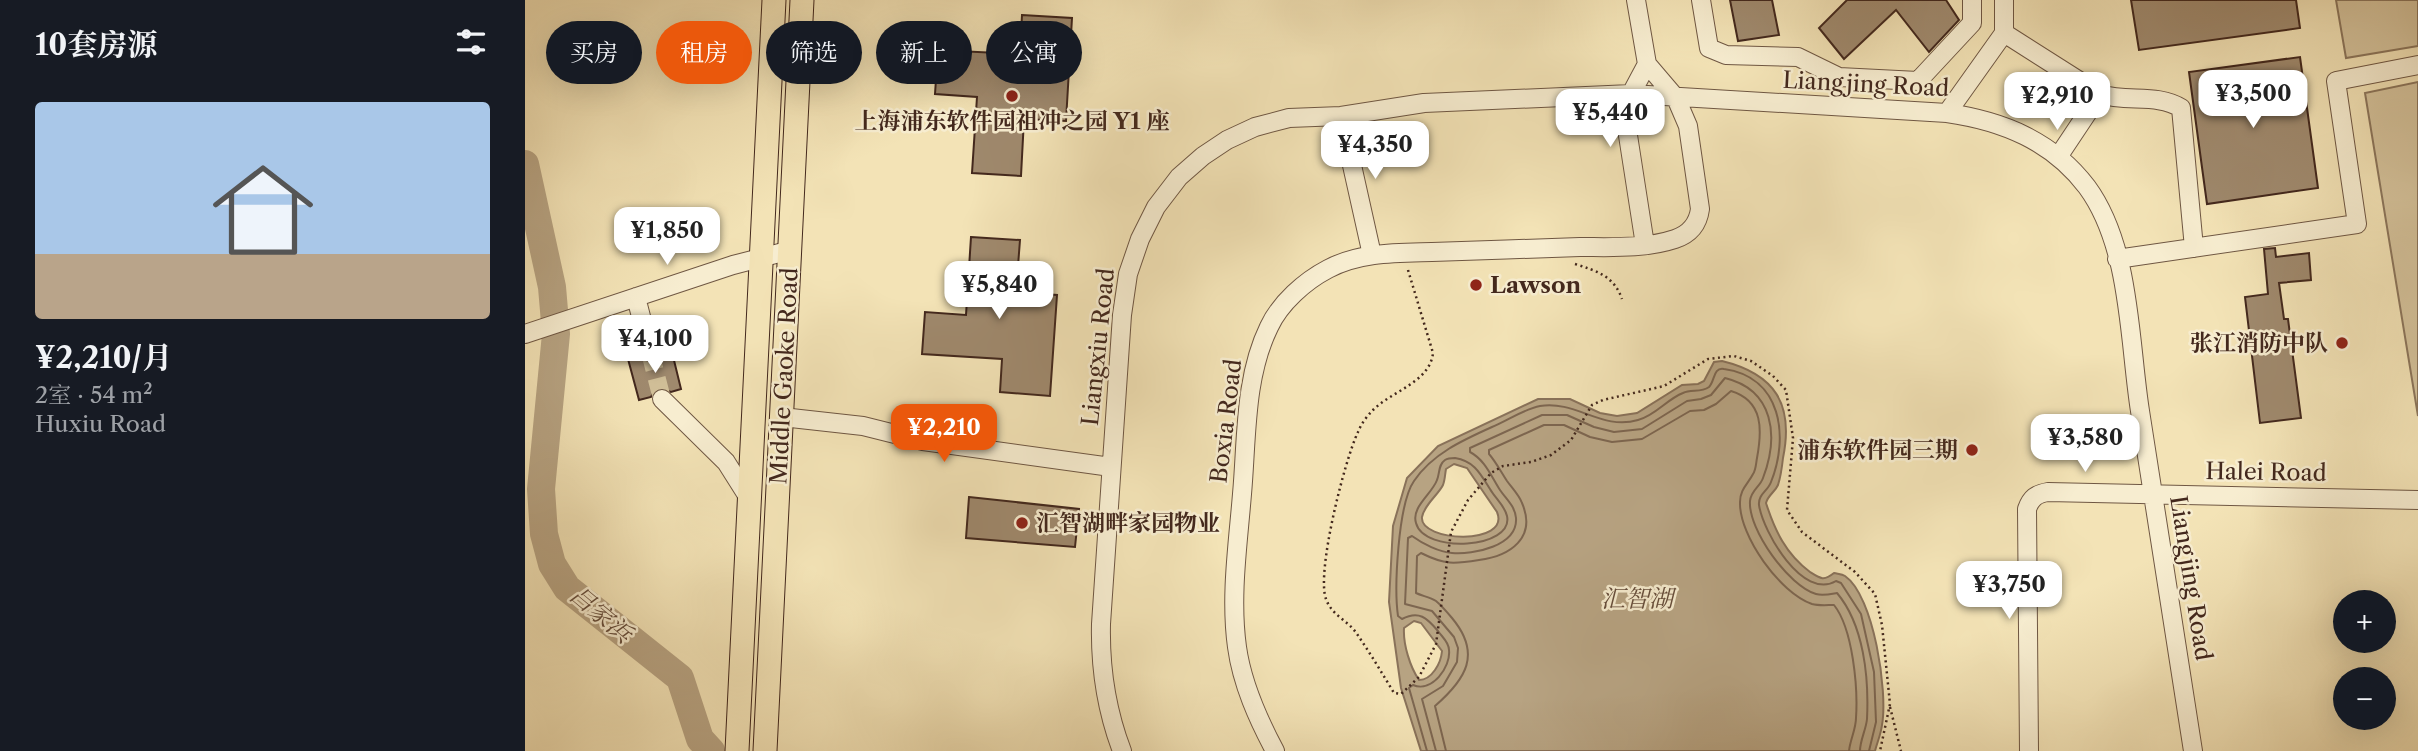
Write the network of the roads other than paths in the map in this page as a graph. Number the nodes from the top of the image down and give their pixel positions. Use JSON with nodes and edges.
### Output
{"nodes":[{"id":1,"x":774,"y":0,"type":"edge"},
{"id":2,"x":803,"y":0,"type":"edge"},
{"id":3,"x":1636,"y":0,"type":"edge"},
{"id":4,"x":1701,"y":0,"type":"edge"},
{"id":5,"x":1972,"y":0,"type":"edge"},
{"id":6,"x":2004,"y":0,"type":"edge"},
{"id":7,"x":2004,"y":33,"type":"junction"},
{"id":8,"x":1647,"y":64,"type":"junction"},
{"id":9,"x":2418,"y":65,"type":"edge"},
{"id":10,"x":1631,"y":94,"type":"junction"},
{"id":11,"x":2101,"y":94,"type":"junction"},
{"id":12,"x":1675,"y":98,"type":"junction"},
{"id":13,"x":1947,"y":113,"type":"junction"},
{"id":14,"x":1341,"y":116,"type":"junction"},
{"id":15,"x":2058,"y":157,"type":"junction"},
{"id":16,"x":1645,"y":245,"type":"junction"},
{"id":17,"x":2194,"y":248,"type":"junction"},
{"id":18,"x":791,"y":250,"type":"junction"},
{"id":19,"x":1372,"y":255,"type":"junction"},
{"id":20,"x":763,"y":256,"type":"junction"},
{"id":21,"x":2117,"y":259,"type":"junction"},
{"id":22,"x":636,"y":298,"type":"junction"},
{"id":23,"x":525,"y":334,"type":"edge"},
{"id":24,"x":650,"y":352,"type":"tunnel mouth"},
{"id":25,"x":662,"y":400,"type":"tunnel mouth"},
{"id":26,"x":782,"y":417,"type":"junction"},
{"id":27,"x":1111,"y":467,"type":"junction"},
{"id":28,"x":2154,"y":494,"type":"junction"},
{"id":29,"x":750,"y":500,"type":"junction"},
{"id":30,"x":2418,"y":500,"type":"edge"},
{"id":31,"x":737,"y":751,"type":"edge"},
{"id":32,"x":765,"y":751,"type":"edge"},
{"id":33,"x":1122,"y":751,"type":"edge"},
{"id":34,"x":1275,"y":751,"type":"edge"},
{"id":35,"x":2029,"y":751,"type":"edge"},
{"id":36,"x":2193,"y":751,"type":"edge"}],
"edges":[{"from":1,"to":20,"type":"main road","name":"Middle Gaoke Road"},
{"from":2,"to":18,"type":"main road","name":"Middle Gaoke Road"},
{"from":3,"to":8,"type":"street"},
{"from":4,"to":5,"type":"street"},
{"from":6,"to":7,"type":"street"},
{"from":7,"to":11,"type":"street"},
{"from":7,"to":13,"type":"street"},
{"from":8,"to":10,"type":"street"},
{"from":8,"to":12,"type":"street"},
{"from":9,"to":17,"type":"street"},
{"from":10,"to":12,"type":"street","name":"Liangjing Road"},
{"from":10,"to":14,"type":"street","name":"Liangxiu Road"},
{"from":10,"to":16,"type":"street"},
{"from":11,"to":15,"type":"street"},
{"from":11,"to":17,"type":"street"},
{"from":12,"to":13,"type":"street","name":"Liangjing Road"},
{"from":12,"to":16,"type":"street","name":"Boxia Road"},
{"from":13,"to":15,"type":"street","name":"Liangjing Road"},
{"from":14,"to":19,"type":"street"},
{"from":14,"to":27,"type":"street","name":"Liangxiu Road"},
{"from":15,"to":21,"type":"street","name":"Liangjing Road"},
{"from":16,"to":19,"type":"street","name":"Boxia Road"},
{"from":17,"to":21,"type":"street"},
{"from":18,"to":20,"type":"street"},
{"from":18,"to":26,"type":"main road","name":"Middle Gaoke Road"},
{"from":19,"to":34,"type":"street","name":"Boxia Road"},
{"from":20,"to":22,"type":"street"},
{"from":20,"to":29,"type":"main road","name":"Middle Gaoke Road"},
{"from":21,"to":28,"type":"street","name":"Liangjing Road"},
{"from":22,"to":23,"type":"street"},
{"from":22,"to":24,"type":"street"},
{"from":25,"to":29,"type":"street"},
{"from":26,"to":27,"type":"street"},
{"from":26,"to":32,"type":"main road","name":"Middle Gaoke Road"},
{"from":27,"to":33,"type":"street","name":"Liangxiu Road"},
{"from":28,"to":30,"type":"street","name":"Halei Road"},
{"from":28,"to":35,"type":"street","name":"Halei Road"},
{"from":28,"to":36,"type":"street","name":"Liangjing Road"},
{"from":29,"to":31,"type":"main road","name":"Middle Gaoke Road"}]}
